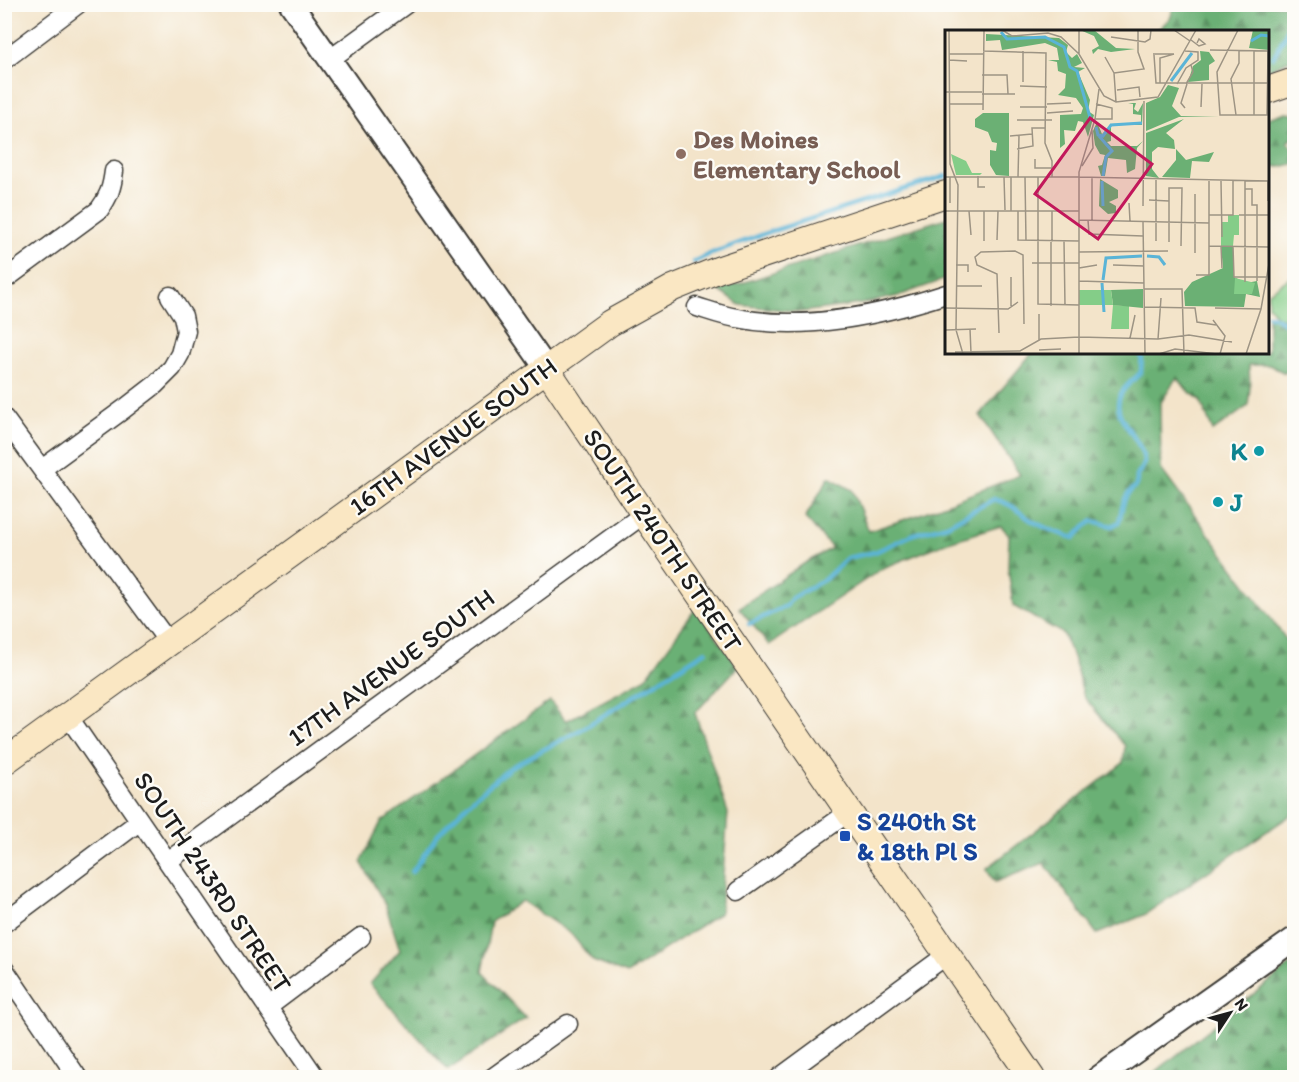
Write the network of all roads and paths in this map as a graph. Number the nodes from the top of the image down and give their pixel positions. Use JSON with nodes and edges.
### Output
{"nodes":[{"id":1,"x":78,"y":4,"type":"edge"},
{"id":2,"x":291,"y":4,"type":"edge"},
{"id":3,"x":406,"y":4,"type":"edge"},
{"id":4,"x":4,"y":60,"type":"edge"},
{"id":5,"x":329,"y":60,"type":"junction"},
{"id":6,"x":1294,"y":81,"type":"edge"},
{"id":7,"x":1269,"y":90,"type":"edge"},
{"id":8,"x":114,"y":171,"type":"dead end"},
{"id":9,"x":945,"y":194,"type":"edge"},
{"id":10,"x":4,"y":280,"type":"edge"},
{"id":11,"x":945,"y":294,"type":"edge"},
{"id":12,"x":170,"y":296,"type":"dead end"},
{"id":13,"x":697,"y":307,"type":"dead end"},
{"id":14,"x":546,"y":368,"type":"junction"},
{"id":15,"x":4,"y":418,"type":"edge"},
{"id":16,"x":42,"y":469,"type":"junction"},
{"id":17,"x":644,"y":514,"type":"junction"},
{"id":18,"x":169,"y":644,"type":"junction"},
{"id":19,"x":68,"y":716,"type":"junction"},
{"id":20,"x":4,"y":762,"type":"edge"},
{"id":21,"x":849,"y":812,"type":"junction"},
{"id":22,"x":140,"y":821,"type":"junction"},
{"id":23,"x":168,"y":861,"type":"junction"},
{"id":24,"x":738,"y":891,"type":"dead end"},
{"id":25,"x":4,"y":923,"type":"edge"},
{"id":26,"x":361,"y":937,"type":"dead end"},
{"id":27,"x":1294,"y":939,"type":"edge"},
{"id":28,"x":948,"y":954,"type":"junction"},
{"id":29,"x":4,"y":969,"type":"edge"},
{"id":30,"x":267,"y":1007,"type":"junction"},
{"id":31,"x":568,"y":1024,"type":"dead end"},
{"id":32,"x":78,"y":1077,"type":"edge"},
{"id":33,"x":316,"y":1077,"type":"edge"},
{"id":34,"x":492,"y":1077,"type":"edge"},
{"id":35,"x":779,"y":1077,"type":"edge"},
{"id":36,"x":1032,"y":1077,"type":"edge"},
{"id":37,"x":1098,"y":1077,"type":"edge"}],
"edges":[{"from":1,"to":4,"type":"street"},
{"from":2,"to":5,"type":"street","name":"SOUTH 240TH STREET"},
{"from":3,"to":5,"type":"street"},
{"from":5,"to":14,"type":"street","name":"SOUTH 240TH STREET"},
{"from":6,"to":7,"type":"main road"},
{"from":8,"to":10,"type":"street"},
{"from":9,"to":14,"type":"main road","name":"16TH AVENUE SOUTH"},
{"from":11,"to":13,"type":"street"},
{"from":12,"to":16,"type":"street"},
{"from":14,"to":17,"type":"main road","name":"SOUTH 240TH STREET"},
{"from":14,"to":18,"type":"main road","name":"16TH AVENUE SOUTH"},
{"from":15,"to":16,"type":"street"},
{"from":16,"to":18,"type":"street"},
{"from":17,"to":21,"type":"main road","name":"SOUTH 240TH STREET"},
{"from":17,"to":23,"type":"street","name":"17TH AVENUE SOUTH"},
{"from":18,"to":19,"type":"main road","name":"16TH AVENUE SOUTH"},
{"from":19,"to":20,"type":"main road","name":"16TH AVENUE SOUTH"},
{"from":19,"to":22,"type":"street","name":"SOUTH 243RD STREET"},
{"from":21,"to":24,"type":"street"},
{"from":21,"to":28,"type":"main road","name":"SOUTH 240TH STREET"},
{"from":22,"to":23,"type":"street","name":"SOUTH 243RD STREET"},
{"from":22,"to":25,"type":"street"},
{"from":23,"to":30,"type":"street","name":"SOUTH 243RD STREET"},
{"from":26,"to":30,"type":"street"},
{"from":27,"to":37,"type":"street"},
{"from":28,"to":35,"type":"street"},
{"from":28,"to":36,"type":"main road","name":"SOUTH 240TH STREET"},
{"from":29,"to":32,"type":"street"},
{"from":30,"to":33,"type":"street","name":"SOUTH 243RD STREET"},
{"from":31,"to":34,"type":"street"}]}
